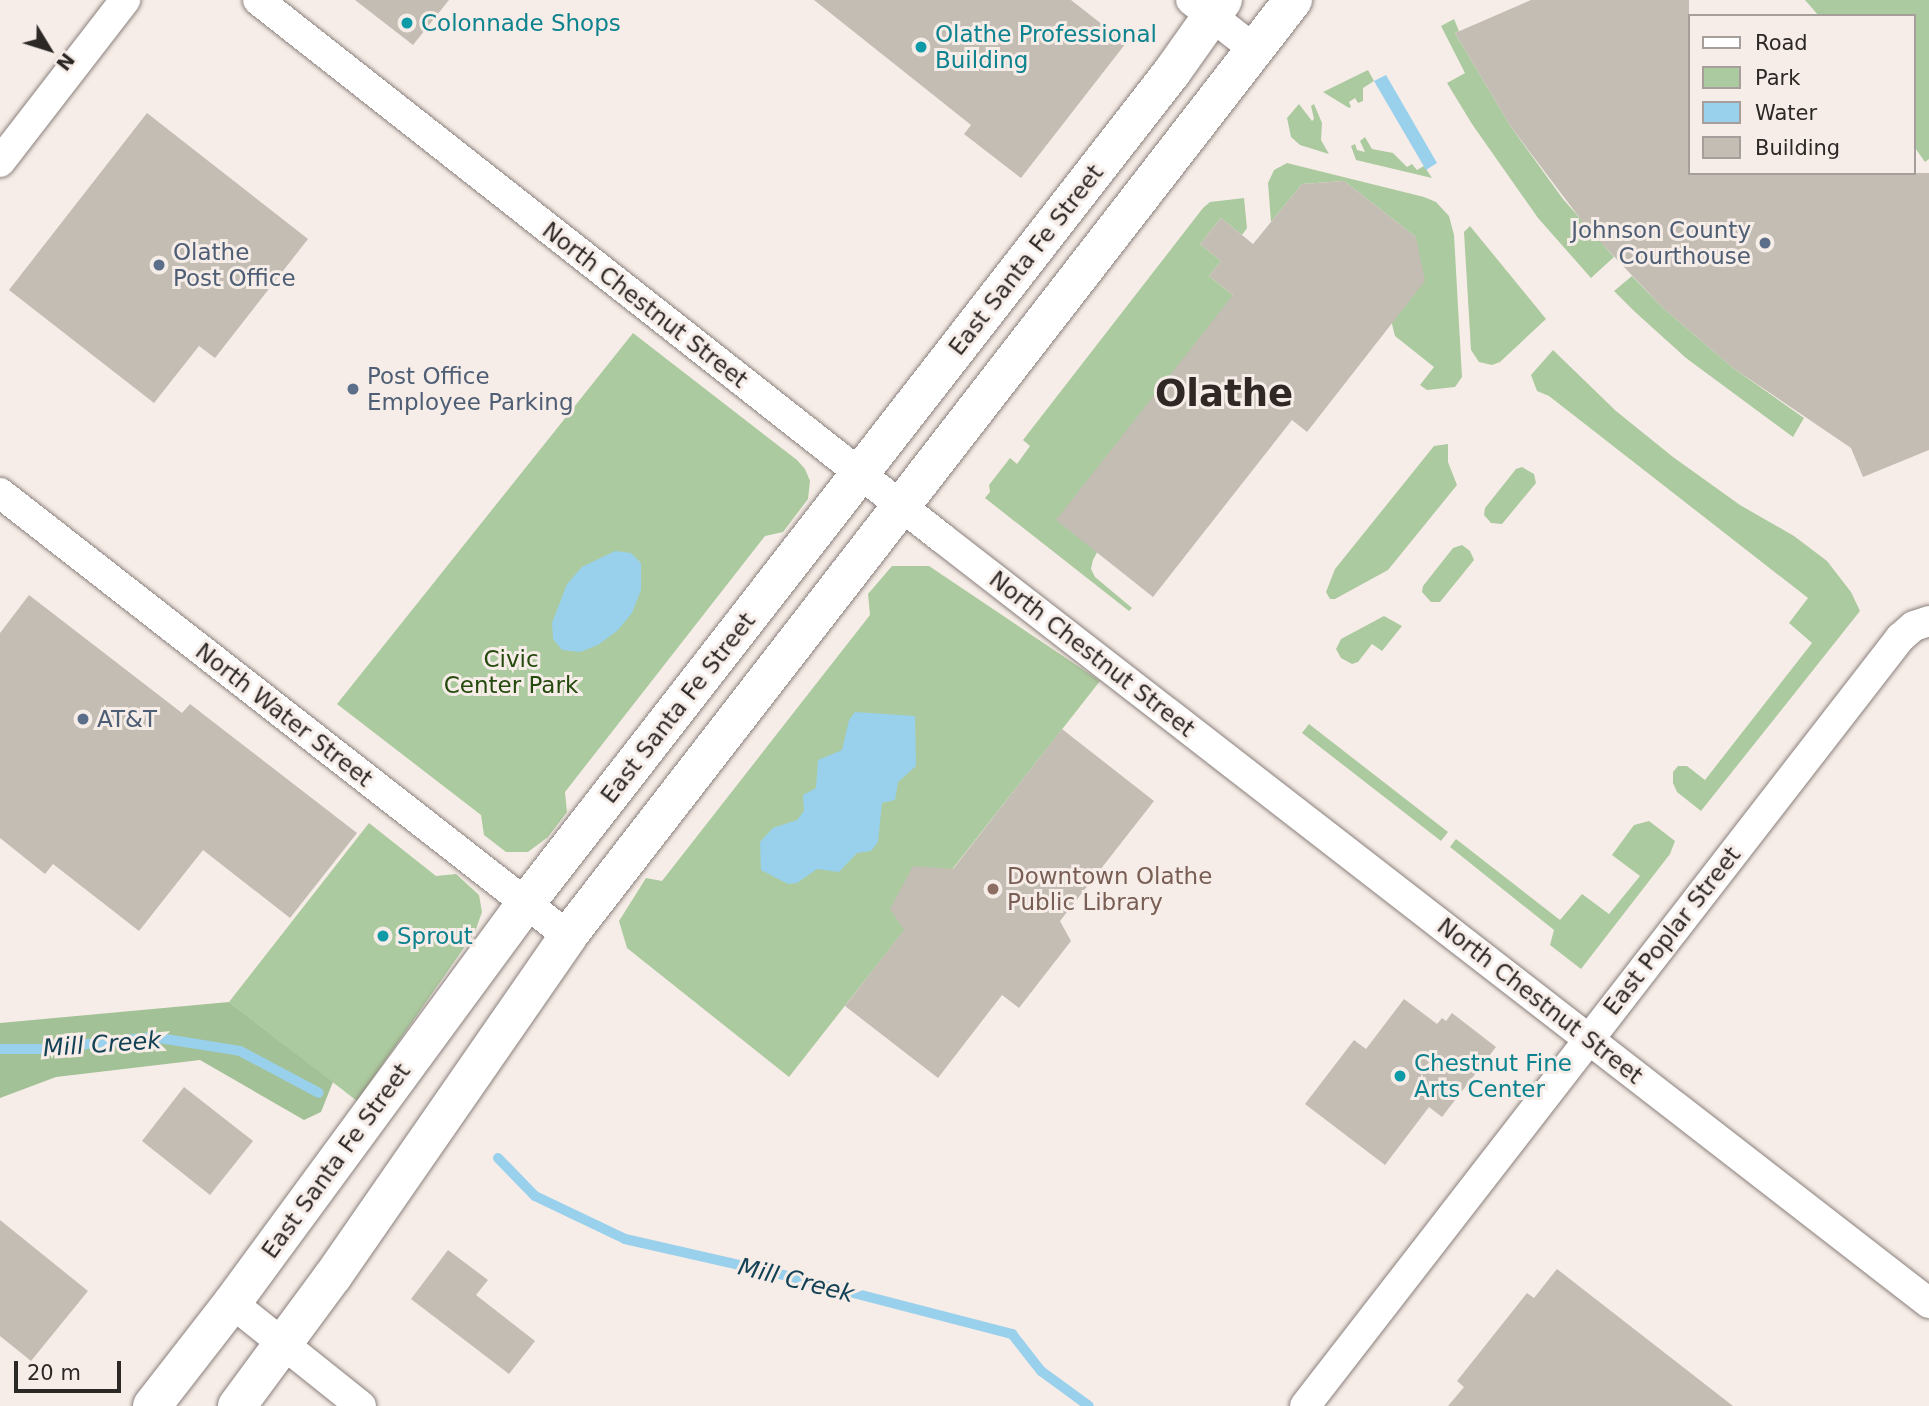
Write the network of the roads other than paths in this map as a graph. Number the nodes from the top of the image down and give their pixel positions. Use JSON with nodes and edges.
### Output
{"nodes":[{"id":1,"x":125,"y":0,"type":"edge"},
{"id":2,"x":258,"y":0,"type":"edge"},
{"id":3,"x":1293,"y":0,"type":"edge"},
{"id":4,"x":1208,"y":5,"type":"edge"},
{"id":5,"x":1255,"y":50,"type":"junction"},
{"id":6,"x":0,"y":162,"type":"edge"},
{"id":7,"x":860,"y":474,"type":"junction"},
{"id":8,"x":0,"y":493,"type":"edge"},
{"id":9,"x":903,"y":507,"type":"junction"},
{"id":10,"x":1922,"y":624,"type":"edge"},
{"id":11,"x":526,"y":903,"type":"junction"},
{"id":12,"x":568,"y":936,"type":"junction"},
{"id":13,"x":1590,"y":1038,"type":"junction"},
{"id":14,"x":232,"y":1303,"type":"junction"},
{"id":15,"x":1929,"y":1303,"type":"edge"},
{"id":16,"x":283,"y":1347,"type":"junction"},
{"id":17,"x":152,"y":1406,"type":"edge"},
{"id":18,"x":237,"y":1406,"type":"edge"},
{"id":19,"x":361,"y":1406,"type":"edge"},
{"id":20,"x":1305,"y":1406,"type":"edge"}],
"edges":[{"from":1,"to":6,"type":"street"},
{"from":2,"to":7,"type":"street","name":"North Chestnut Street"},
{"from":3,"to":5,"type":"main road"},
{"from":4,"to":5,"type":"street"},
{"from":4,"to":7,"type":"main road","name":"East Santa Fe Street"},
{"from":5,"to":9,"type":"main road"},
{"from":7,"to":9,"type":"street","name":"North Chestnut Street"},
{"from":7,"to":11,"type":"main road","name":"East Santa Fe Street"},
{"from":8,"to":11,"type":"street","name":"North Water Street"},
{"from":9,"to":12,"type":"main road"},
{"from":9,"to":13,"type":"street","name":"North Chestnut Street"},
{"from":10,"to":13,"type":"street","name":"East Poplar Street"},
{"from":11,"to":12,"type":"street","name":"North Water Street"},
{"from":11,"to":14,"type":"main road","name":"East Santa Fe Street"},
{"from":12,"to":16,"type":"main road"},
{"from":13,"to":15,"type":"street","name":"North Chestnut Street"},
{"from":13,"to":20,"type":"street","name":"East Poplar Street"},
{"from":14,"to":16,"type":"street"},
{"from":14,"to":17,"type":"main road","name":"East Santa Fe Street"},
{"from":16,"to":18,"type":"main road"},
{"from":16,"to":19,"type":"street"}]}
